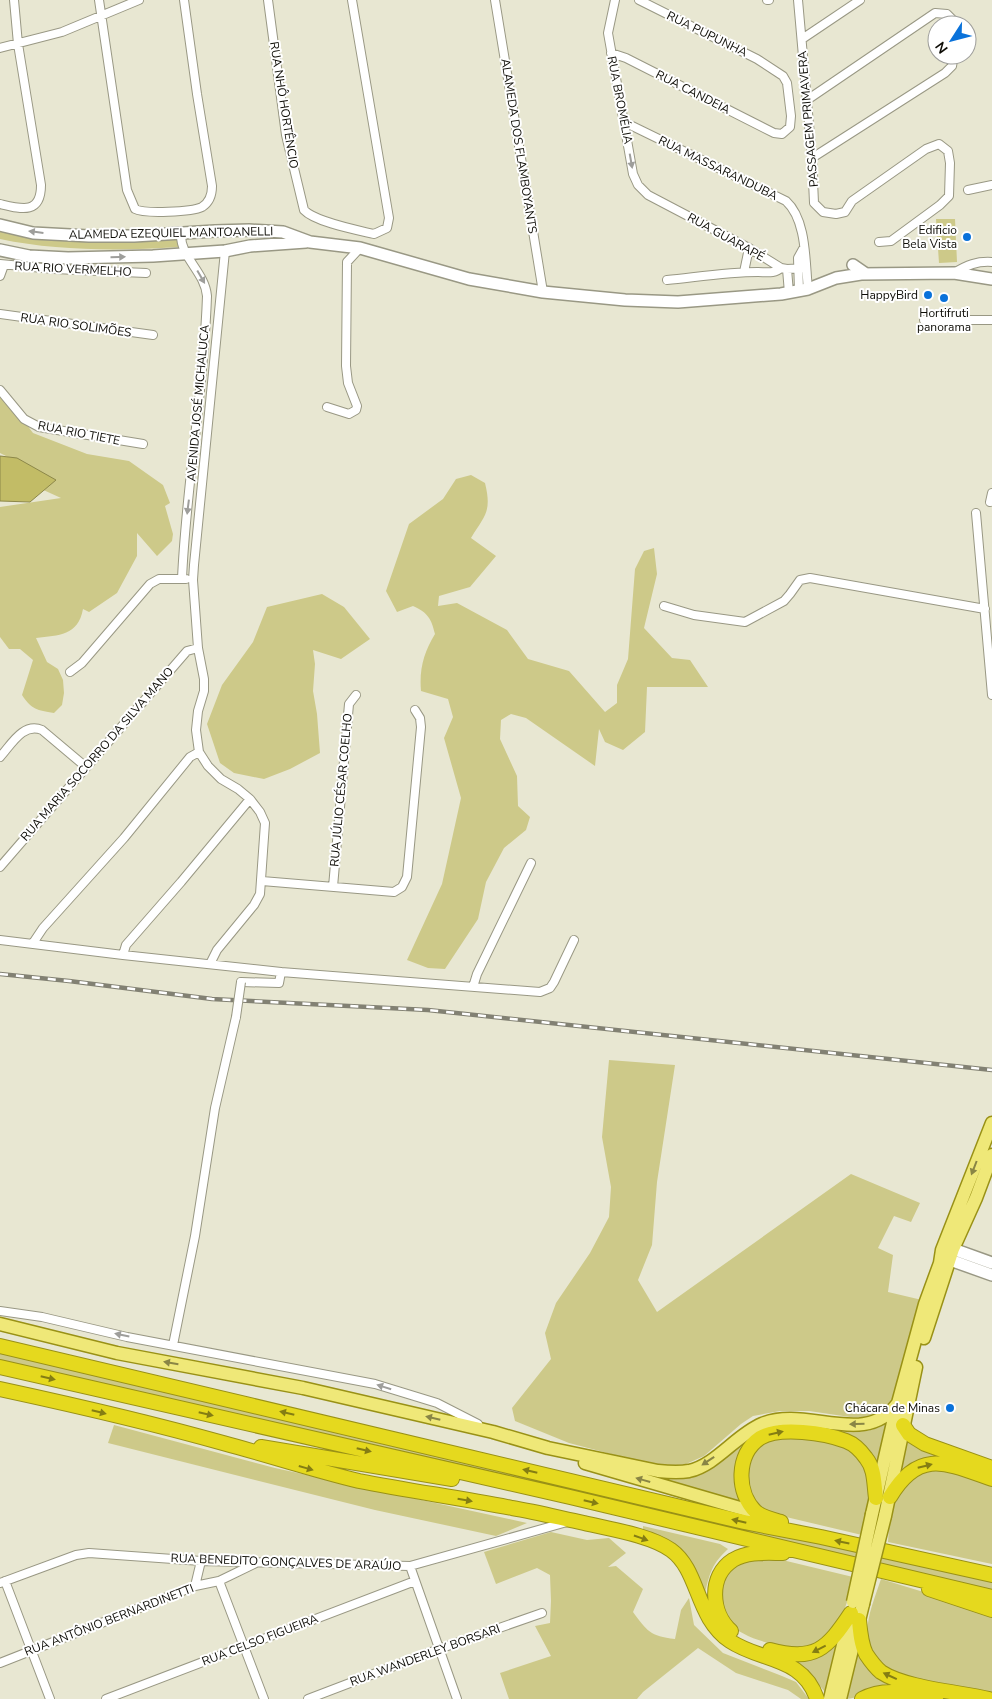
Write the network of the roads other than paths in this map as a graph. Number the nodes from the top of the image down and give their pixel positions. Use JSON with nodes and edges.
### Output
{"nodes":[{"id":1,"x":14,"y":0,"type":"edge"},
{"id":2,"x":99,"y":0,"type":"edge"},
{"id":3,"x":139,"y":0,"type":"edge"},
{"id":4,"x":184,"y":0,"type":"edge"},
{"id":5,"x":268,"y":0,"type":"edge"},
{"id":6,"x":352,"y":0,"type":"edge"},
{"id":7,"x":495,"y":0,"type":"edge"},
{"id":8,"x":614,"y":0,"type":"edge"},
{"id":9,"x":639,"y":0,"type":"edge"},
{"id":10,"x":798,"y":0,"type":"edge"},
{"id":11,"x":860,"y":0,"type":"edge"},
{"id":12,"x":932,"y":15,"type":"edge"},
{"id":13,"x":948,"y":15,"type":"edge"},
{"id":14,"x":101,"y":16,"type":"junction"},
{"id":15,"x":927,"y":18,"type":"edge"},
{"id":16,"x":802,"y":39,"type":"junction"},
{"id":17,"x":18,"y":44,"type":"junction"},
{"id":18,"x":0,"y":48,"type":"edge"},
{"id":19,"x":611,"y":52,"type":"junction"},
{"id":20,"x":952,"y":65,"type":"edge"},
{"id":21,"x":807,"y":100,"type":"junction"},
{"id":22,"x":624,"y":122,"type":"junction"},
{"id":23,"x":774,"y":133,"type":"joint"},
{"id":24,"x":812,"y":158,"type":"junction"},
{"id":25,"x":992,"y":185,"type":"edge"},
{"id":26,"x":968,"y":190,"type":"dead end"},
{"id":27,"x":648,"y":195,"type":"joint"},
{"id":28,"x":0,"y":204,"type":"edge"},
{"id":29,"x":0,"y":225,"type":"edge"},
{"id":30,"x":249,"y":230,"type":"junction"},
{"id":31,"x":182,"y":234,"type":"junction"},
{"id":32,"x":310,"y":242,"type":"junction"},
{"id":33,"x":879,"y":242,"type":"dead end"},
{"id":34,"x":250,"y":246,"type":"junction"},
{"id":35,"x":360,"y":248,"type":"junction"},
{"id":36,"x":749,"y":248,"type":"junction"},
{"id":37,"x":0,"y":250,"type":"edge"},
{"id":38,"x":225,"y":251,"type":"junction"},
{"id":39,"x":187,"y":254,"type":"junction"},
{"id":40,"x":982,"y":261,"type":"junction"},
{"id":41,"x":992,"y":262,"type":"edge"},
{"id":42,"x":2,"y":264,"type":"edge"},
{"id":43,"x":802,"y":268,"type":"junction"},
{"id":44,"x":784,"y":269,"type":"junction"},
{"id":45,"x":744,"y":272,"type":"junction"},
{"id":46,"x":146,"y":273,"type":"dead end"},
{"id":47,"x":954,"y":273,"type":"junction"},
{"id":48,"x":866,"y":274,"type":"junction"},
{"id":49,"x":0,"y":276,"type":"edge"},
{"id":50,"x":980,"y":276,"type":"junction"},
{"id":51,"x":836,"y":278,"type":"junction"},
{"id":52,"x":992,"y":279,"type":"edge"},
{"id":53,"x":667,"y":280,"type":"dead end"},
{"id":54,"x":799,"y":291,"type":"junction"},
{"id":55,"x":543,"y":292,"type":"junction"},
{"id":56,"x":0,"y":314,"type":"edge"},
{"id":57,"x":924,"y":320,"type":"dead end"},
{"id":58,"x":992,"y":320,"type":"edge"},
{"id":59,"x":153,"y":335,"type":"dead end"},
{"id":60,"x":0,"y":390,"type":"edge"},
{"id":61,"x":327,"y":407,"type":"dead end"},
{"id":62,"x":143,"y":444,"type":"dead end"},
{"id":63,"x":992,"y":493,"type":"edge"},
{"id":64,"x":990,"y":502,"type":"dead end"},
{"id":65,"x":976,"y":513,"type":"dead end"},
{"id":66,"x":182,"y":579,"type":"junction"},
{"id":67,"x":193,"y":580,"type":"junction"},
{"id":68,"x":664,"y":606,"type":"dead end"},
{"id":69,"x":985,"y":609,"type":"junction"},
{"id":70,"x":198,"y":648,"type":"junction"},
{"id":71,"x":70,"y":672,"type":"dead end"},
{"id":72,"x":356,"y":695,"type":"dead end"},
{"id":73,"x":992,"y":695,"type":"edge"},
{"id":74,"x":415,"y":710,"type":"dead end"},
{"id":75,"x":200,"y":752,"type":"junction"},
{"id":76,"x":0,"y":757,"type":"edge"},
{"id":77,"x":86,"y":767,"type":"junction"},
{"id":78,"x":250,"y":799,"type":"junction"},
{"id":79,"x":531,"y":863,"type":"dead end"},
{"id":80,"x":0,"y":867,"type":"edge"},
{"id":81,"x":262,"y":881,"type":"junction"},
{"id":82,"x":333,"y":888,"type":"junction"},
{"id":83,"x":0,"y":940,"type":"edge"},
{"id":84,"x":574,"y":940,"type":"dead end"},
{"id":85,"x":33,"y":943,"type":"junction"},
{"id":86,"x":124,"y":955,"type":"junction"},
{"id":87,"x":210,"y":964,"type":"junction"},
{"id":88,"x":281,"y":972,"type":"junction"},
{"id":89,"x":473,"y":987,"type":"junction"},
{"id":90,"x":992,"y":1123,"type":"edge"},
{"id":91,"x":992,"y":1156,"type":"edge"},
{"id":92,"x":950,"y":1227,"type":"junction"},
{"id":93,"x":948,"y":1257,"type":"junction"},
{"id":94,"x":985,"y":1265,"type":"edge"},
{"id":95,"x":992,"y":1275,"type":"edge"},
{"id":96,"x":0,"y":1311,"type":"edge"},
{"id":97,"x":0,"y":1324,"type":"edge"},
{"id":98,"x":0,"y":1346,"type":"edge"},
{"id":99,"x":174,"y":1346,"type":"junction"},
{"id":100,"x":0,"y":1367,"type":"edge"},
{"id":101,"x":0,"y":1389,"type":"edge"},
{"id":102,"x":898,"y":1403,"type":"junction"},
{"id":103,"x":903,"y":1424,"type":"junction"},
{"id":104,"x":493,"y":1432,"type":"junction"},
{"id":105,"x":223,"y":1443,"type":"junction"},
{"id":106,"x":548,"y":1448,"type":"junction"},
{"id":107,"x":992,"y":1468,"type":"edge"},
{"id":108,"x":992,"y":1479,"type":"edge"},
{"id":109,"x":883,"y":1497,"type":"junction"},
{"id":110,"x":570,"y":1498,"type":"junction"},
{"id":111,"x":757,"y":1513,"type":"junction"},
{"id":112,"x":571,"y":1521,"type":"junction"},
{"id":113,"x":822,"y":1537,"type":"junction"},
{"id":114,"x":808,"y":1553,"type":"junction"},
{"id":115,"x":913,"y":1557,"type":"junction"},
{"id":116,"x":201,"y":1561,"type":"junction"},
{"id":117,"x":258,"y":1562,"type":"junction"},
{"id":118,"x":410,"y":1566,"type":"junction"},
{"id":119,"x":992,"y":1570,"type":"edge"},
{"id":120,"x":901,"y":1575,"type":"junction"},
{"id":121,"x":992,"y":1575,"type":"edge"},
{"id":122,"x":218,"y":1581,"type":"junction"},
{"id":123,"x":415,"y":1581,"type":"junction"},
{"id":124,"x":2,"y":1582,"type":"edge"},
{"id":125,"x":195,"y":1586,"type":"junction"},
{"id":126,"x":992,"y":1597,"type":"edge"},
{"id":127,"x":856,"y":1610,"type":"junction"},
{"id":128,"x":992,"y":1610,"type":"edge"},
{"id":129,"x":542,"y":1613,"type":"dead end"},
{"id":130,"x":243,"y":1646,"type":"junction"},
{"id":131,"x":439,"y":1649,"type":"junction"},
{"id":132,"x":32,"y":1651,"type":"junction"},
{"id":133,"x":0,"y":1663,"type":"edge"},
{"id":134,"x":50,"y":1699,"type":"edge"},
{"id":135,"x":106,"y":1699,"type":"edge"},
{"id":136,"x":264,"y":1699,"type":"edge"},
{"id":137,"x":308,"y":1699,"type":"edge"},
{"id":138,"x":457,"y":1699,"type":"edge"},
{"id":139,"x":817,"y":1699,"type":"edge"},
{"id":140,"x":830,"y":1699,"type":"edge"},
{"id":141,"x":840,"y":1699,"type":"edge"},
{"id":142,"x":862,"y":1699,"type":"edge"},
{"id":143,"x":936,"y":1699,"type":"edge"},
{"id":144,"x":989,"y":1699,"type":"edge"}],
"edges":[{"from":1,"to":17,"type":"street"},
{"from":2,"to":14,"type":"street"},
{"from":3,"to":14,"type":"street"},
{"from":4,"to":14,"type":"street"},
{"from":5,"to":6,"type":"street","name":"RUA NHÔ HORTÊNCIO"},
{"from":7,"to":55,"type":"street","name":"ALAMEDA DOS FLAMBOYANTS"},
{"from":8,"to":19,"type":"street","name":"RUA BROMÉLIA"},
{"from":9,"to":23,"type":"street","name":"RUA PUPUNHA"},
{"from":10,"to":16,"type":"street","name":"PASSAGEM PRIMAVERA"},
{"from":11,"to":16,"type":"street"},
{"from":12,"to":13,"type":"street"},
{"from":14,"to":17,"type":"street"},
{"from":15,"to":21,"type":"street"},
{"from":16,"to":21,"type":"street","name":"PASSAGEM PRIMAVERA"},
{"from":17,"to":18,"type":"street"},
{"from":17,"to":28,"type":"street"},
{"from":19,"to":22,"type":"street","name":"RUA BROMÉLIA"},
{"from":19,"to":23,"type":"street","name":"RUA CANDEIA"},
{"from":20,"to":24,"type":"street"},
{"from":21,"to":24,"type":"street","name":"PASSAGEM PRIMAVERA"},
{"from":22,"to":27,"type":"street","name":"RUA BROMÉLIA","one_way":true},
{"from":22,"to":43,"type":"street","name":"RUA MASSARANDUBA"},
{"from":24,"to":33,"type":"street","name":"PASSAGEM PRIMAVERA"},
{"from":25,"to":26,"type":"street"},
{"from":27,"to":36,"type":"street","name":"RUA GUARAPÉ"},
{"from":31,"to":29,"type":"main road","name":"ALAMEDA EZEQUIEL MANTOANELLI","one_way":true},
{"from":30,"to":31,"type":"main road","name":"ALAMEDA EZEQUIEL MANTOANELLI"},
{"from":30,"to":32,"type":"main road","name":"ALAMEDA EZEQUIEL MANTOANELLI"},
{"from":30,"to":34,"type":"main road"},
{"from":31,"to":39,"type":"street","name":"AVENIDA JOSÉ MICHALUCA"},
{"from":32,"to":34,"type":"main road","name":"ALAMEDA EZEQUIEL MANTOANELLI"},
{"from":32,"to":35,"type":"main road","name":"ALAMEDA EZEQUIEL MANTOANELLI"},
{"from":34,"to":38,"type":"main road","name":"ALAMEDA EZEQUIEL MANTOANELLI"},
{"from":35,"to":55,"type":"main road","name":"ALAMEDA EZEQUIEL MANTOANELLI"},
{"from":35,"to":61,"type":"street"},
{"from":36,"to":44,"type":"street","name":"RUA GUARAPÉ"},
{"from":36,"to":45,"type":"street"},
{"from":37,"to":39,"type":"main road","name":"ALAMEDA EZEQUIEL MANTOANELLI","one_way":true},
{"from":38,"to":39,"type":"main road","name":"ALAMEDA EZEQUIEL MANTOANELLI"},
{"from":38,"to":67,"type":"street","name":"AVENIDA JOSÉ MICHALUCA"},
{"from":39,"to":66,"type":"street","name":"AVENIDA JOSÉ MICHALUCA","one_way":true},
{"from":40,"to":41,"type":"street","name":"ALAMEDA EZEQUIEL MANTOANELLI"},
{"from":40,"to":47,"type":"street","name":"ALAMEDA EZEQUIEL MANTOANELLI"},
{"from":40,"to":50,"type":"street"},
{"from":42,"to":46,"type":"street","name":"RUA RIO VERMELHO"},
{"from":42,"to":49,"type":"street"},
{"from":43,"to":44,"type":"street"},
{"from":43,"to":54,"type":"street"},
{"from":44,"to":45,"type":"street"},
{"from":44,"to":54,"type":"street"},
{"from":45,"to":53,"type":"street"},
{"from":47,"to":48,"type":"main road","name":"ALAMEDA EZEQUIEL MANTOANELLI"},
{"from":47,"to":50,"type":"main road","name":"ALAMEDA EZEQUIEL MANTOANELLI"},
{"from":48,"to":51,"type":"main road","name":"ALAMEDA EZEQUIEL MANTOANELLI"},
{"from":48,"to":51,"type":"main road"},
{"from":50,"to":52,"type":"main road","name":"ALAMEDA EZEQUIEL MANTOANELLI"},
{"from":51,"to":54,"type":"main road","name":"ALAMEDA EZEQUIEL MANTOANELLI"},
{"from":54,"to":55,"type":"main road","name":"ALAMEDA EZEQUIEL MANTOANELLI"},
{"from":56,"to":59,"type":"street","name":"RUA RIO SOLIMÕES"},
{"from":57,"to":58,"type":"street"},
{"from":60,"to":62,"type":"street","name":"RUA RIO TIETE"},
{"from":63,"to":64,"type":"street"},
{"from":65,"to":69,"type":"street"},
{"from":66,"to":67,"type":"street"},
{"from":66,"to":71,"type":"street"},
{"from":67,"to":70,"type":"street","name":"AVENIDA JOSÉ MICHALUCA"},
{"from":68,"to":69,"type":"street"},
{"from":69,"to":73,"type":"street"},
{"from":70,"to":75,"type":"street","name":"AVENIDA JOSÉ MICHALUCA"},
{"from":70,"to":77,"type":"street","name":"RUA MARIA SOCORRO DA SILVA MANO"},
{"from":72,"to":82,"type":"street","name":"RUA JÚLIO CÉSAR COELHO"},
{"from":74,"to":82,"type":"street"},
{"from":75,"to":78,"type":"street"},
{"from":75,"to":85,"type":"street"},
{"from":76,"to":77,"type":"street"},
{"from":77,"to":80,"type":"street","name":"RUA MARIA SOCORRO DA SILVA MANO"},
{"from":78,"to":81,"type":"street"},
{"from":78,"to":86,"type":"street"},
{"from":79,"to":89,"type":"street"},
{"from":81,"to":82,"type":"street"},
{"from":81,"to":87,"type":"street"},
{"from":83,"to":85,"type":"street"},
{"from":84,"to":89,"type":"street"},
{"from":85,"to":86,"type":"street"},
{"from":86,"to":87,"type":"street"},
{"from":87,"to":88,"type":"street"},
{"from":88,"to":89,"type":"street"},
{"from":88,"to":99,"type":"street","bridge":true},
{"from":90,"to":92,"type":"main road","one_way":true},
{"from":91,"to":93,"type":"main road"},
{"from":92,"to":93,"type":"main road"},
{"from":92,"to":93,"type":"main road"},
{"from":93,"to":94,"type":"main road"},
{"from":93,"to":102,"type":"main road"},
{"from":93,"to":103,"type":"main road"},
{"from":94,"to":95,"type":"main road"},
{"from":99,"to":96,"type":"street","one_way":true},
{"from":104,"to":97,"type":"main road","one_way":true},
{"from":113,"to":98,"type":"highway","one_way":true},
{"from":104,"to":99,"type":"street","one_way":true},
{"from":100,"to":110,"type":"highway","one_way":true},
{"from":101,"to":105,"type":"highway","one_way":true},
{"from":102,"to":106,"type":"main road","one_way":true},
{"from":102,"to":109,"type":"main road"},
{"from":103,"to":107,"type":"highway"},
{"from":103,"to":109,"type":"main road"},
{"from":104,"to":106,"type":"main road"},
{"from":105,"to":110,"type":"highway"},
{"from":105,"to":112,"type":"highway","one_way":true},
{"from":111,"to":106,"type":"main road","one_way":true},
{"from":109,"to":108,"type":"highway","one_way":true},
{"from":111,"to":109,"type":"highway","one_way":true},
{"from":109,"to":127,"type":"main road","bridge":true},
{"from":110,"to":114,"type":"highway","one_way":true},
{"from":111,"to":113,"type":"highway"},
{"from":112,"to":118,"type":"street","name":"RUA BENEDITO GONÇALVES DE ARAÚJO"},
{"from":112,"to":139,"type":"highway","one_way":true},
{"from":115,"to":113,"type":"highway","one_way":true},
{"from":114,"to":120,"type":"highway"},
{"from":127,"to":114,"type":"highway","one_way":true},
{"from":115,"to":119,"type":"highway"},
{"from":115,"to":121,"type":"highway"},
{"from":116,"to":117,"type":"street","name":"RUA BENEDITO GONÇALVES DE ARAÚJO"},
{"from":116,"to":124,"type":"street","name":"RUA BENEDITO GONÇALVES DE ARAÚJO"},
{"from":116,"to":125,"type":"street"},
{"from":117,"to":118,"type":"street","name":"RUA BENEDITO GONÇALVES DE ARAÚJO"},
{"from":117,"to":122,"type":"street","name":"RUA ANTÔNIO BERNARDINETTI"},
{"from":118,"to":123,"type":"street"},
{"from":120,"to":126,"type":"highway"},
{"from":120,"to":128,"type":"highway"},
{"from":122,"to":125,"type":"street","name":"RUA ANTÔNIO BERNARDINETTI"},
{"from":122,"to":130,"type":"street"},
{"from":123,"to":130,"type":"street","name":"RUA CELSO FIGUEIRA"},
{"from":123,"to":131,"type":"street"},
{"from":124,"to":132,"type":"street"},
{"from":125,"to":132,"type":"street","name":"RUA ANTÔNIO BERNARDINETTI"},
{"from":127,"to":140,"type":"main road"},
{"from":127,"to":141,"type":"main road"},
{"from":144,"to":127,"type":"highway","one_way":true},
{"from":129,"to":131,"type":"street","name":"RUA WANDERLEY BORSARI"},
{"from":130,"to":135,"type":"street","name":"RUA CELSO FIGUEIRA"},
{"from":130,"to":136,"type":"street"},
{"from":131,"to":137,"type":"street","name":"RUA WANDERLEY BORSARI"},
{"from":131,"to":138,"type":"street"},
{"from":132,"to":133,"type":"street","name":"RUA ANTÔNIO BERNARDINETTI"},
{"from":132,"to":134,"type":"street"},
{"from":142,"to":143,"type":"highway"}]}
